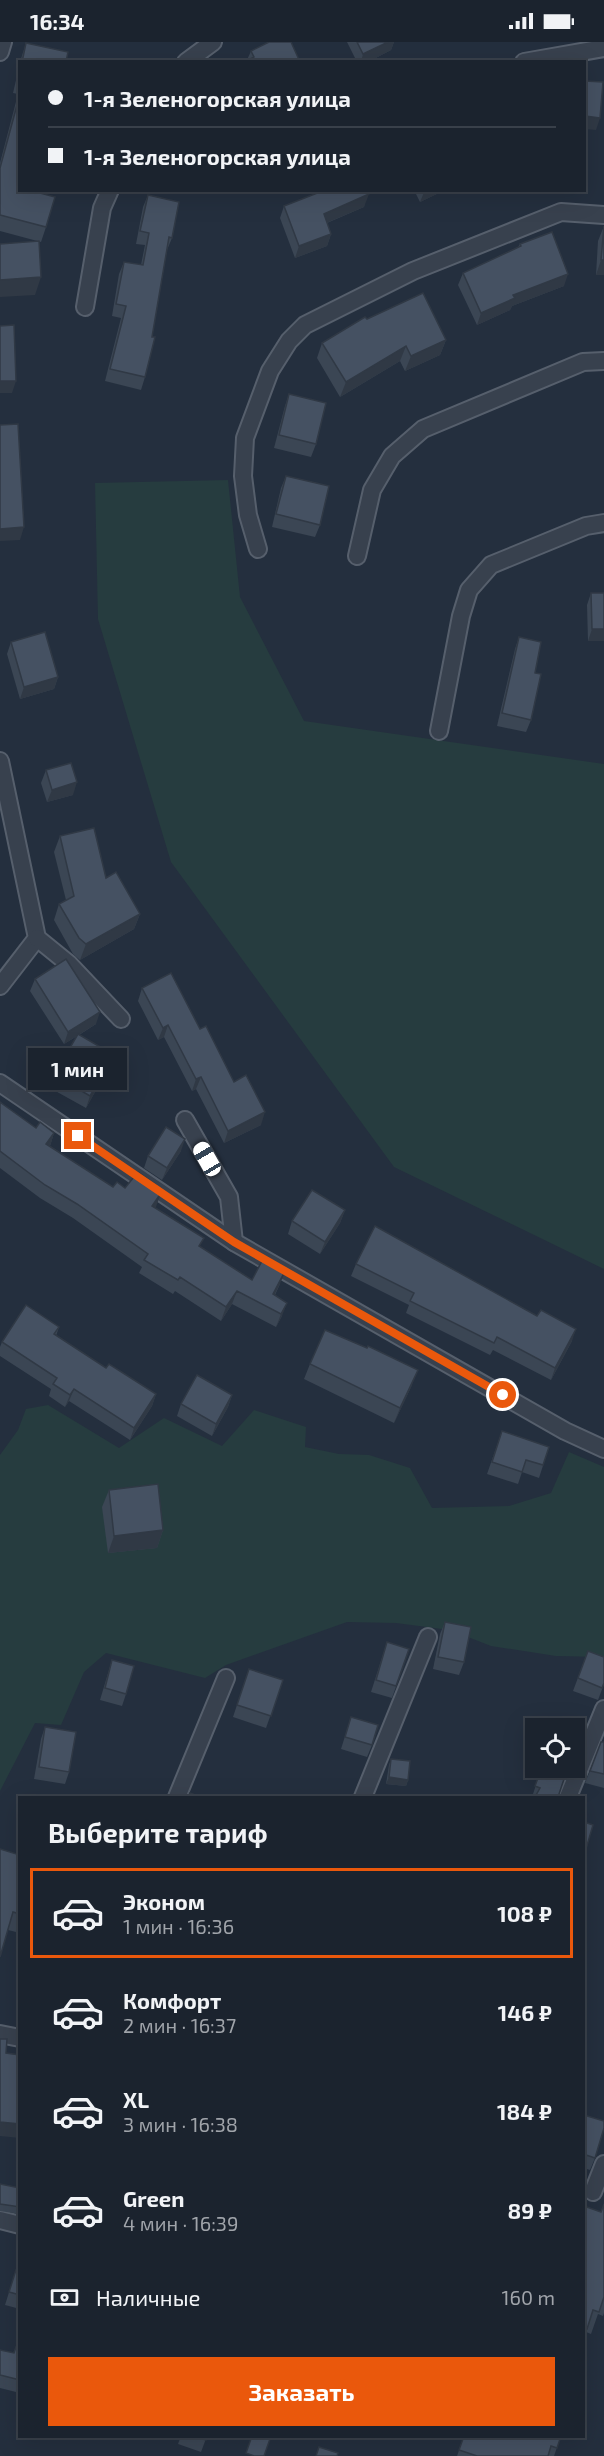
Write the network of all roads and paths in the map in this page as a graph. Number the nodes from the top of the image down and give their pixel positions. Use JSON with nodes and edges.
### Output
{"nodes":[{"id":1,"x":3,"y":42,"type":"edge"},
{"id":2,"x":213,"y":42,"type":"edge"},
{"id":3,"x":604,"y":48,"type":"edge"},
{"id":4,"x":0,"y":52,"type":"edge"},
{"id":5,"x":189,"y":60,"type":"edge"},
{"id":6,"x":535,"y":60,"type":"edge"},
{"id":7,"x":109,"y":192,"type":"edge"},
{"id":8,"x":604,"y":215,"type":"edge"},
{"id":9,"x":85,"y":306,"type":"dead end"},
{"id":10,"x":604,"y":361,"type":"edge"},
{"id":11,"x":604,"y":523,"type":"edge"},
{"id":12,"x":258,"y":549,"type":"dead end"},
{"id":13,"x":357,"y":556,"type":"dead end"},
{"id":14,"x":439,"y":731,"type":"dead end"},
{"id":15,"x":0,"y":761,"type":"edge"},
{"id":16,"x":38,"y":938,"type":"junction"},
{"id":17,"x":0,"y":986,"type":"edge"},
{"id":18,"x":121,"y":1019,"type":"dead end"},
{"id":19,"x":0,"y":1083,"type":"edge"},
{"id":20,"x":184,"y":1120,"type":"dead end"},
{"id":21,"x":234,"y":1242,"type":"junction"},
{"id":22,"x":604,"y":1449,"type":"edge"},
{"id":23,"x":428,"y":1637,"type":"dead end"},
{"id":24,"x":226,"y":1678,"type":"dead end"},
{"id":25,"x":604,"y":1709,"type":"edge"},
{"id":26,"x":177,"y":1796,"type":"edge"},
{"id":27,"x":363,"y":1796,"type":"edge"},
{"id":28,"x":568,"y":1796,"type":"edge"},
{"id":29,"x":0,"y":2034,"type":"edge"},
{"id":30,"x":18,"y":2038,"type":"edge"},
{"id":31,"x":604,"y":2164,"type":"edge"},
{"id":32,"x":593,"y":2192,"type":"edge"},
{"id":33,"x":0,"y":2220,"type":"edge"},
{"id":34,"x":18,"y":2224,"type":"edge"}],
"edges":[{"from":1,"to":4,"type":"street"},
{"from":2,"to":5,"type":"street"},
{"from":3,"to":6,"type":"street"},
{"from":7,"to":9,"type":"street"},
{"from":8,"to":12,"type":"street"},
{"from":10,"to":13,"type":"street"},
{"from":11,"to":14,"type":"street"},
{"from":15,"to":16,"type":"street"},
{"from":16,"to":17,"type":"street"},
{"from":16,"to":18,"type":"street"},
{"from":19,"to":21,"type":"street"},
{"from":20,"to":21,"type":"street"},
{"from":21,"to":22,"type":"street"},
{"from":23,"to":27,"type":"street"},
{"from":24,"to":26,"type":"street"},
{"from":25,"to":28,"type":"street"},
{"from":29,"to":30,"type":"street"},
{"from":31,"to":32,"type":"street"},
{"from":33,"to":34,"type":"street"}]}
